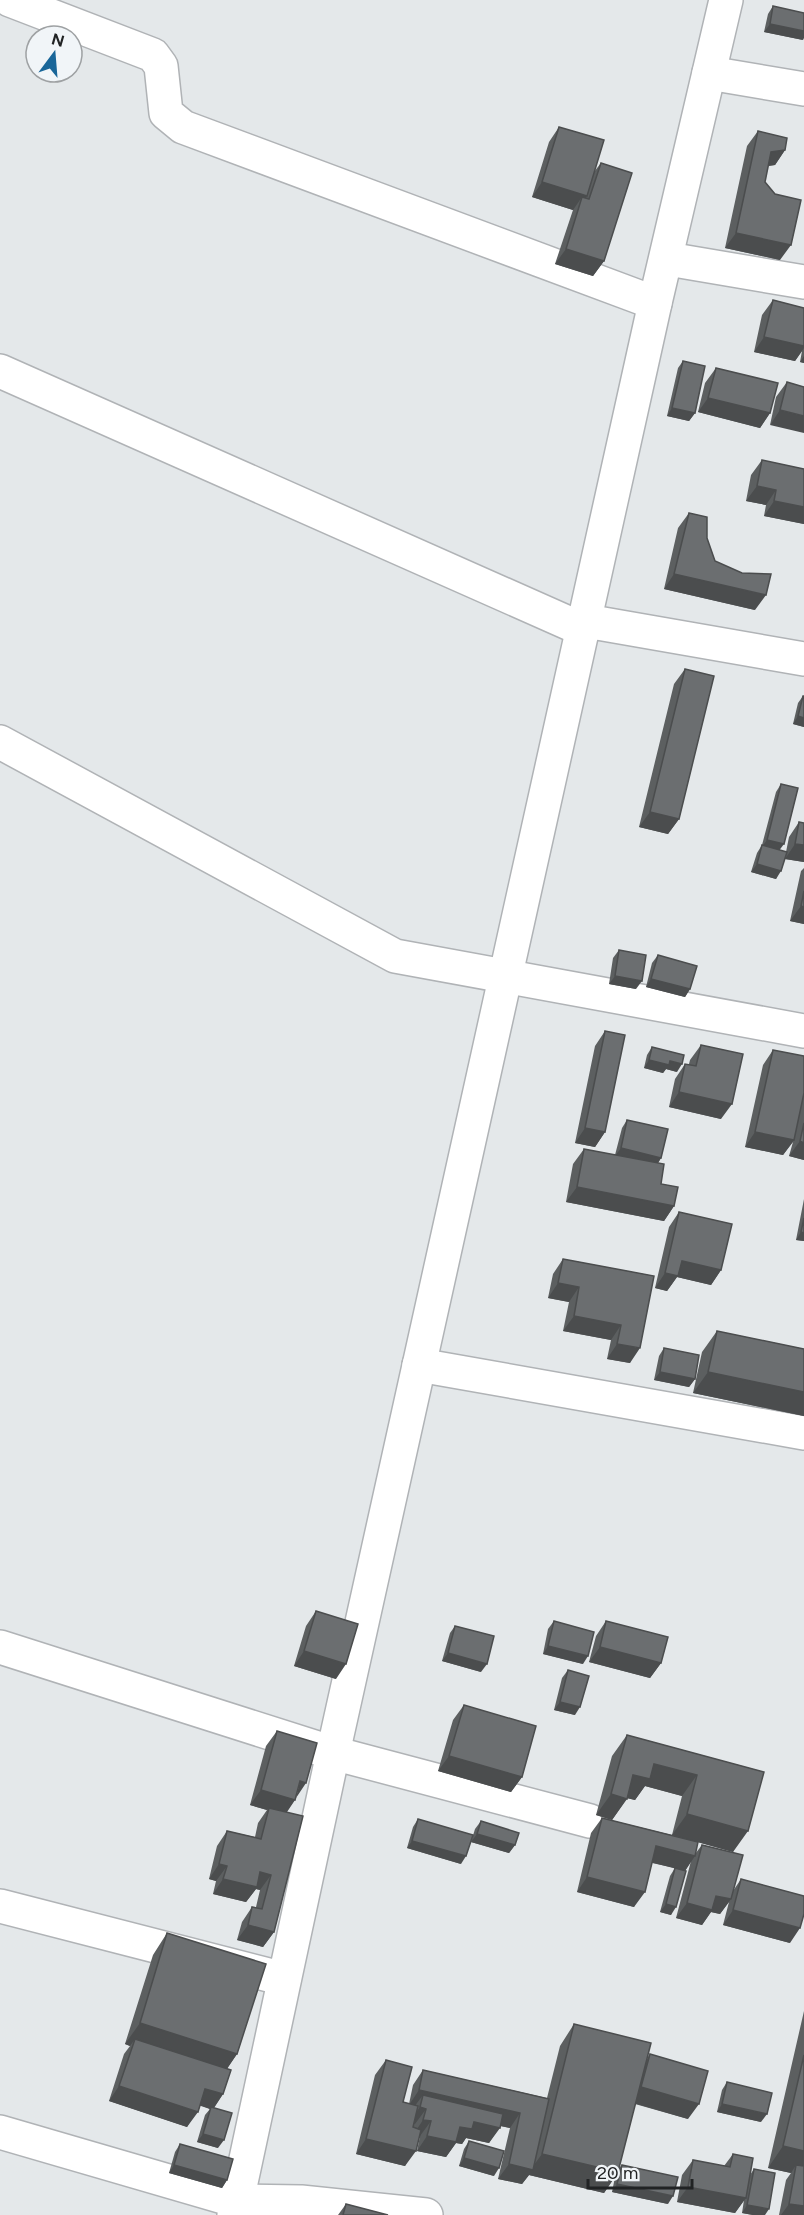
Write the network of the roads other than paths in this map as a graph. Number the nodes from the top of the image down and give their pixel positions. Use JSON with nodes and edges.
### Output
{"nodes":[{"id":1,"x":10,"y":0,"type":"edge"},
{"id":2,"x":726,"y":0,"type":"edge"},
{"id":3,"x":710,"y":73,"type":"junction"},
{"id":4,"x":804,"y":89,"type":"edge"},
{"id":5,"x":668,"y":259,"type":"junction"},
{"id":6,"x":804,"y":282,"type":"edge"},
{"id":7,"x":655,"y":303,"type":"junction"},
{"id":8,"x":0,"y":371,"type":"edge"},
{"id":9,"x":585,"y":626,"type":"junction"},
{"id":10,"x":804,"y":659,"type":"edge"},
{"id":11,"x":0,"y":742,"type":"edge"},
{"id":12,"x":507,"y":976,"type":"junction"},
{"id":13,"x":804,"y":1031,"type":"edge"},
{"id":14,"x":420,"y":1365,"type":"junction"},
{"id":15,"x":804,"y":1433,"type":"edge"},
{"id":16,"x":0,"y":1647,"type":"edge"},
{"id":17,"x":333,"y":1753,"type":"junction"},
{"id":18,"x":590,"y":1821,"type":"dead end"},
{"id":19,"x":0,"y":1906,"type":"edge"},
{"id":20,"x":284,"y":1979,"type":"junction"},
{"id":21,"x":0,"y":2132,"type":"edge"},
{"id":22,"x":235,"y":2208,"type":"edge"},
{"id":23,"x":426,"y":2215,"type":"edge"}],
"edges":[{"from":1,"to":7,"type":"street"},
{"from":2,"to":3,"type":"street"},
{"from":3,"to":4,"type":"street"},
{"from":3,"to":5,"type":"street"},
{"from":5,"to":6,"type":"street"},
{"from":5,"to":7,"type":"street"},
{"from":7,"to":9,"type":"street"},
{"from":8,"to":9,"type":"street"},
{"from":9,"to":10,"type":"street"},
{"from":9,"to":12,"type":"street"},
{"from":11,"to":12,"type":"street"},
{"from":12,"to":13,"type":"street"},
{"from":12,"to":14,"type":"street"},
{"from":14,"to":15,"type":"street"},
{"from":14,"to":17,"type":"street"},
{"from":16,"to":17,"type":"street"},
{"from":17,"to":18,"type":"street"},
{"from":17,"to":20,"type":"street"},
{"from":19,"to":20,"type":"street"},
{"from":20,"to":22,"type":"street"},
{"from":21,"to":22,"type":"street"},
{"from":22,"to":23,"type":"street"}]}
